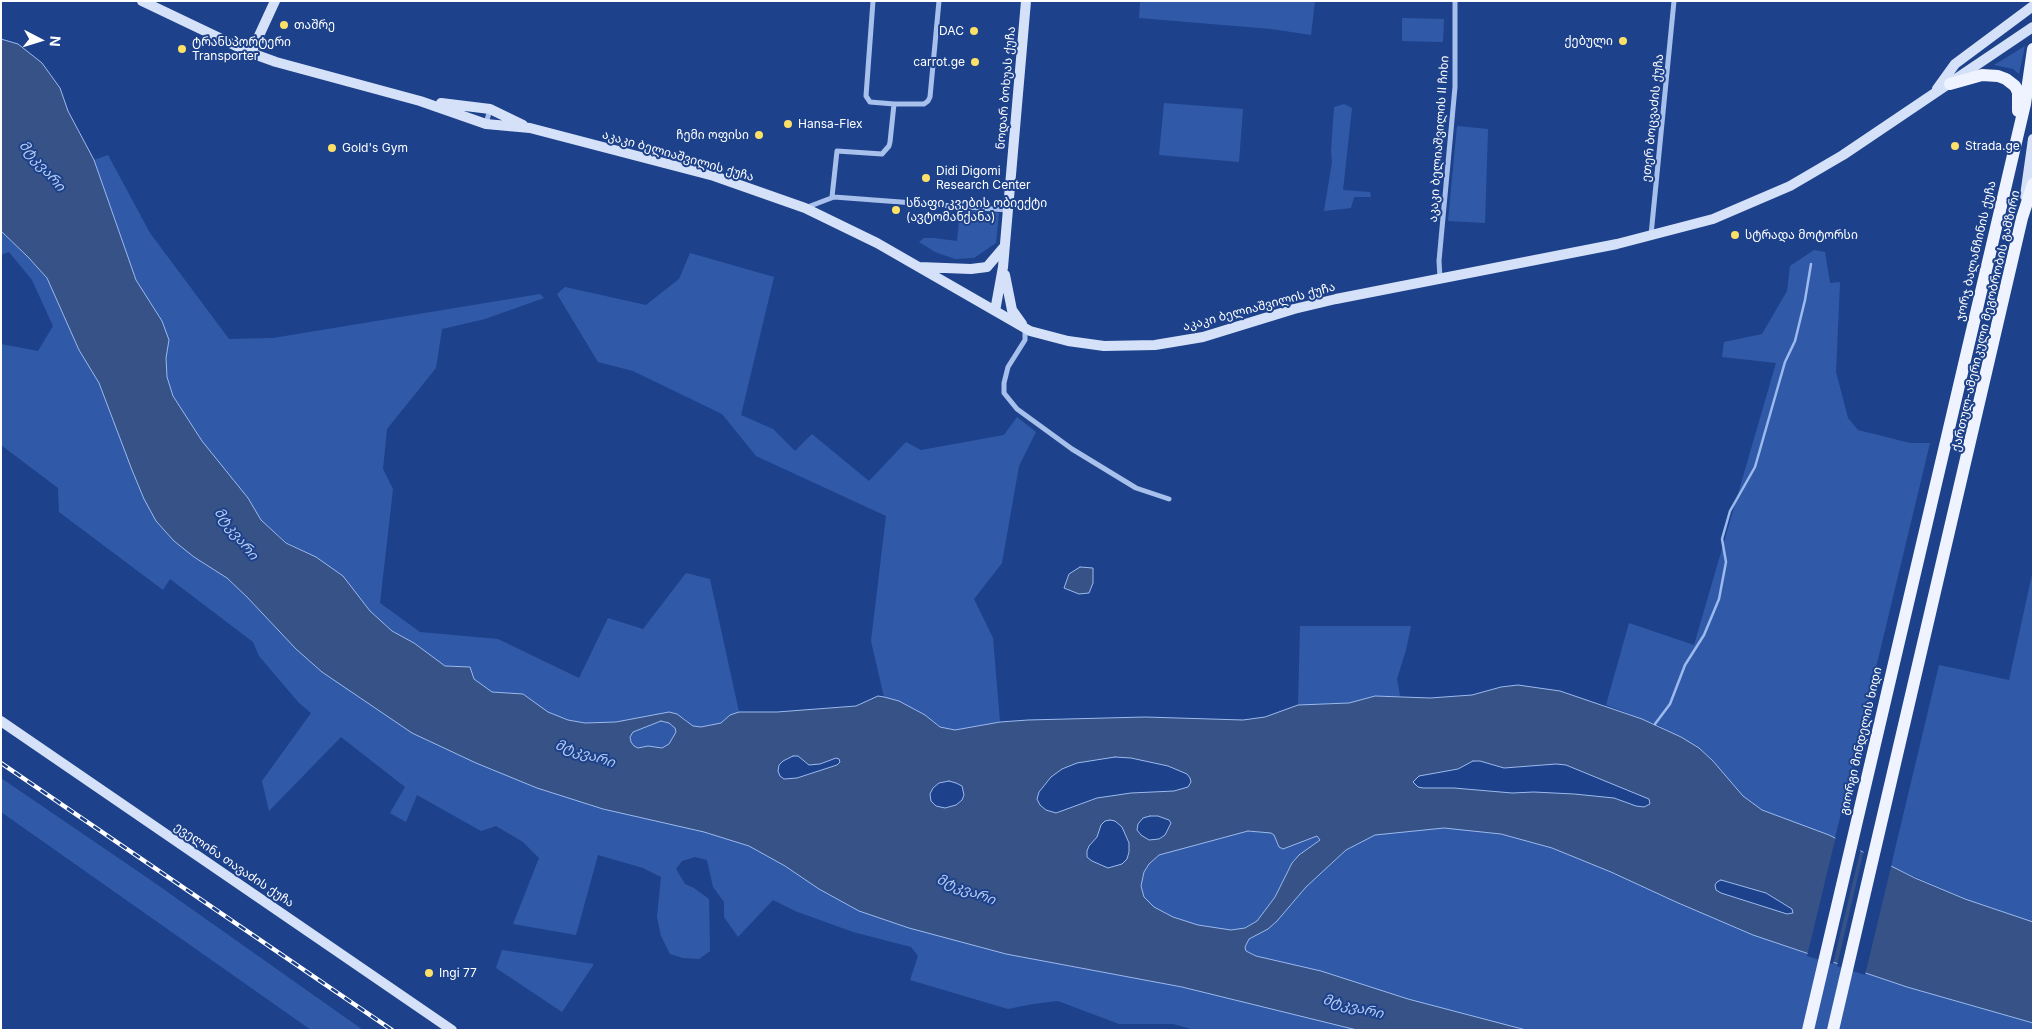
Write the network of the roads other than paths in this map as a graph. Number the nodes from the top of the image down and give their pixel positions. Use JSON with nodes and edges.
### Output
{"nodes":[{"id":1,"x":142,"y":1,"type":"edge"},
{"id":2,"x":274,"y":1,"type":"edge"},
{"id":3,"x":873,"y":1,"type":"edge"},
{"id":4,"x":939,"y":1,"type":"edge"},
{"id":5,"x":1026,"y":1,"type":"edge"},
{"id":6,"x":1455,"y":1,"type":"edge"},
{"id":7,"x":1674,"y":1,"type":"edge"},
{"id":8,"x":2033,"y":6,"type":"edge"},
{"id":9,"x":2033,"y":27,"type":"edge"},
{"id":10,"x":2033,"y":49,"type":"edge"},
{"id":11,"x":251,"y":53,"type":"junction"},
{"id":12,"x":1950,"y":84,"type":"junction"},
{"id":13,"x":1935,"y":92,"type":"junction"},
{"id":14,"x":420,"y":101,"type":"junction"},
{"id":15,"x":894,"y":104,"type":"junction"},
{"id":16,"x":490,"y":109,"type":"junction"},
{"id":17,"x":486,"y":124,"type":"junction"},
{"id":18,"x":530,"y":128,"type":"junction"},
{"id":19,"x":2019,"y":128,"type":"junction"},
{"id":20,"x":2033,"y":139,"type":"edge"},
{"id":21,"x":2033,"y":184,"type":"edge"},
{"id":22,"x":832,"y":197,"type":"junction"},
{"id":23,"x":806,"y":208,"type":"junction"},
{"id":24,"x":1007,"y":210,"type":"junction"},
{"id":25,"x":2027,"y":219,"type":"edge"},
{"id":26,"x":1651,"y":237,"type":"junction"},
{"id":27,"x":1004,"y":247,"type":"junction"},
{"id":28,"x":918,"y":266,"type":"junction"},
{"id":29,"x":1003,"y":267,"type":"junction"},
{"id":30,"x":1440,"y":278,"type":"junction"},
{"id":31,"x":995,"y":311,"type":"junction"},
{"id":32,"x":1025,"y":327,"type":"junction"},
{"id":33,"x":1941,"y":459,"type":"joint"},
{"id":34,"x":1168,"y":499,"type":"dead end"},
{"id":35,"x":1,"y":721,"type":"edge"},
{"id":36,"x":452,"y":1030,"type":"edge"},
{"id":37,"x":1808,"y":1030,"type":"edge"},
{"id":38,"x":1834,"y":1030,"type":"edge"}],
"edges":[{"from":1,"to":11,"type":"main road","name":"აკაკი ბელიაშვილის ქუჩა"},
{"from":2,"to":11,"type":"main road"},
{"from":3,"to":15,"type":"street"},
{"from":4,"to":15,"type":"street"},
{"from":5,"to":24,"type":"main road","name":"ნოდარ ბოხუას ქუჩა"},
{"from":6,"to":30,"type":"street","name":"აკაკი ბელიაშვილის II ჩიხი"},
{"from":7,"to":26,"type":"street","name":"ეთერ ბოცვაძის ქუჩა"},
{"from":8,"to":13,"type":"main road","name":"აკაკი ბელიაშვილის ქუჩა"},
{"from":9,"to":12,"type":"main road","name":"აკაკი ბელიაშვილის ქუჩა"},
{"from":10,"to":19,"type":"main road","name":"ჯორჯ ბალანჩინის ქუჩა"},
{"from":11,"to":14,"type":"main road","name":"აკაკი ბელიაშვილის ქუჩა"},
{"from":12,"to":13,"type":"main road","name":"აკაკი ბელიაშვილის ქუჩა"},
{"from":12,"to":19,"type":"main road"},
{"from":13,"to":26,"type":"main road","name":"აკაკი ბელიაშვილის ქუჩა"},
{"from":14,"to":16,"type":"main road","name":"აკაკი ბელიაშვილის ქუჩა"},
{"from":14,"to":17,"type":"main road","name":"აკაკი ბელიაშვილის ქუჩა"},
{"from":15,"to":22,"type":"street"},
{"from":16,"to":17,"type":"street"},
{"from":16,"to":18,"type":"main road","name":"აკაკი ბელიაშვილის ქუჩა"},
{"from":17,"to":18,"type":"main road","name":"აკაკი ბელიაშვილის ქუჩა"},
{"from":18,"to":23,"type":"main road","name":"აკაკი ბელიაშვილის ქუჩა"},
{"from":19,"to":33,"type":"main road","name":"ჯორჯ ბალანჩინის ქუჩა"},
{"from":20,"to":25,"type":"main road"},
{"from":21,"to":25,"type":"main road","name":"ქართულ-ამერიკული მეგობრობის გამზირი"},
{"from":22,"to":23,"type":"street"},
{"from":22,"to":24,"type":"street"},
{"from":23,"to":28,"type":"main road","name":"აკაკი ბელიაშვილის ქუჩა"},
{"from":24,"to":27,"type":"main road","name":"ნოდარ ბოხუას ქუჩა"},
{"from":25,"to":38,"type":"main road","name":"ქართულ-ამერიკული მეგობრობის გამზირი"},
{"from":26,"to":30,"type":"main road","name":"აკაკი ბელიაშვილის ქუჩა"},
{"from":27,"to":28,"type":"main road"},
{"from":27,"to":29,"type":"main road","name":"ნოდარ ბოხუას ქუჩა"},
{"from":28,"to":31,"type":"main road","name":"აკაკი ბელიაშვილის ქუჩა"},
{"from":29,"to":31,"type":"main road"},
{"from":29,"to":32,"type":"main road"},
{"from":30,"to":32,"type":"main road","name":"აკაკი ბელიაშვილის ქუჩა"},
{"from":31,"to":32,"type":"main road","name":"აკაკი ბელიაშვილის ქუჩა"},
{"from":32,"to":34,"type":"street"},
{"from":33,"to":37,"type":"main road","name":"გიორგი მინდელის ხიდი"},
{"from":35,"to":36,"type":"main road","name":"ეველინა თავაძის ქუჩა"}]}
